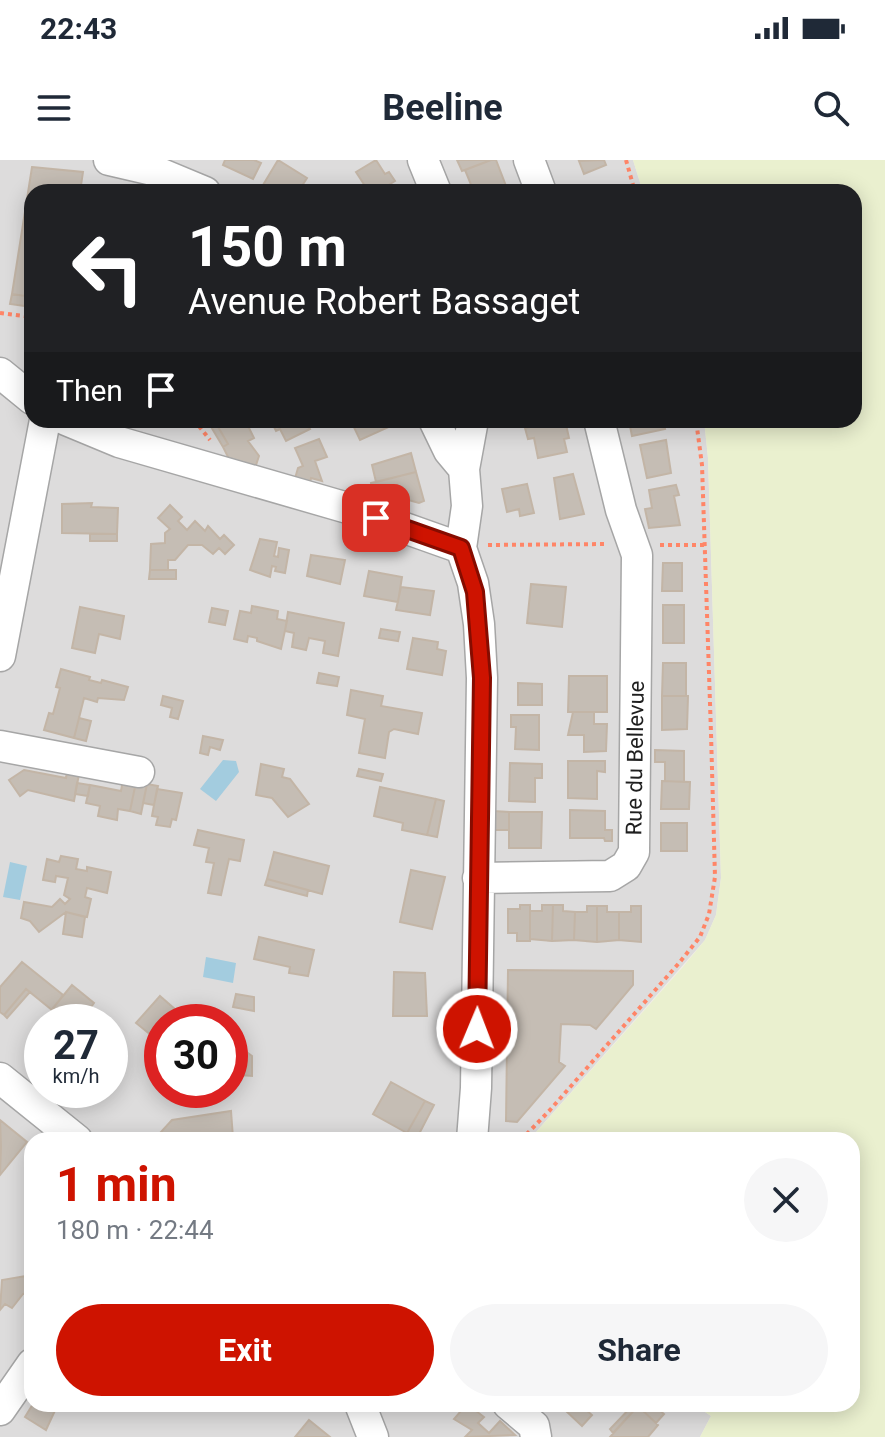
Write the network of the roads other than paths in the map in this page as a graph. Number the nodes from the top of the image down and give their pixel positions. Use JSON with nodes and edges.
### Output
{"nodes":[{"id":1,"x":109,"y":160,"type":"edge"},
{"id":2,"x":423,"y":160,"type":"edge"},
{"id":3,"x":529,"y":160,"type":"edge"},
{"id":4,"x":186,"y":184,"type":"edge"},
{"id":5,"x":433,"y":184,"type":"edge"},
{"id":6,"x":538,"y":184,"type":"edge"},
{"id":7,"x":0,"y":373,"type":"edge"},
{"id":8,"x":24,"y":392,"type":"edge"},
{"id":9,"x":43,"y":428,"type":"edge"},
{"id":10,"x":85,"y":428,"type":"edge"},
{"id":11,"x":438,"y":428,"type":"edge"},
{"id":12,"x":472,"y":428,"type":"edge"},
{"id":13,"x":601,"y":428,"type":"edge"},
{"id":14,"x":464,"y":469,"type":"junction"},
{"id":15,"x":461,"y":548,"type":"junction"},
{"id":16,"x":0,"y":656,"type":"edge"},
{"id":17,"x":0,"y":746,"type":"edge"},
{"id":18,"x":139,"y":772,"type":"dead end"},
{"id":19,"x":478,"y":878,"type":"junction"},
{"id":20,"x":0,"y":1078,"type":"edge"},
{"id":21,"x":67,"y":1132,"type":"edge"},
{"id":22,"x":473,"y":1132,"type":"edge"},
{"id":23,"x":16,"y":1372,"type":"edge"},
{"id":24,"x":0,"y":1410,"type":"edge"},
{"id":25,"x":363,"y":1412,"type":"edge"},
{"id":26,"x":517,"y":1412,"type":"edge"},
{"id":27,"x":373,"y":1437,"type":"edge"},
{"id":28,"x":536,"y":1437,"type":"edge"}],
"edges":[{"from":1,"to":4,"type":"street"},
{"from":2,"to":5,"type":"street"},
{"from":3,"to":6,"type":"street"},
{"from":7,"to":8,"type":"street"},
{"from":9,"to":16,"type":"street"},
{"from":10,"to":15,"type":"street"},
{"from":11,"to":14,"type":"street"},
{"from":12,"to":14,"type":"street"},
{"from":13,"to":19,"type":"street","name":"Rue du Bellevue"},
{"from":14,"to":15,"type":"street"},
{"from":15,"to":19,"type":"street"},
{"from":17,"to":18,"type":"street"},
{"from":19,"to":22,"type":"street"},
{"from":20,"to":21,"type":"street"},
{"from":23,"to":24,"type":"street"},
{"from":25,"to":27,"type":"street"},
{"from":26,"to":28,"type":"street"}]}
